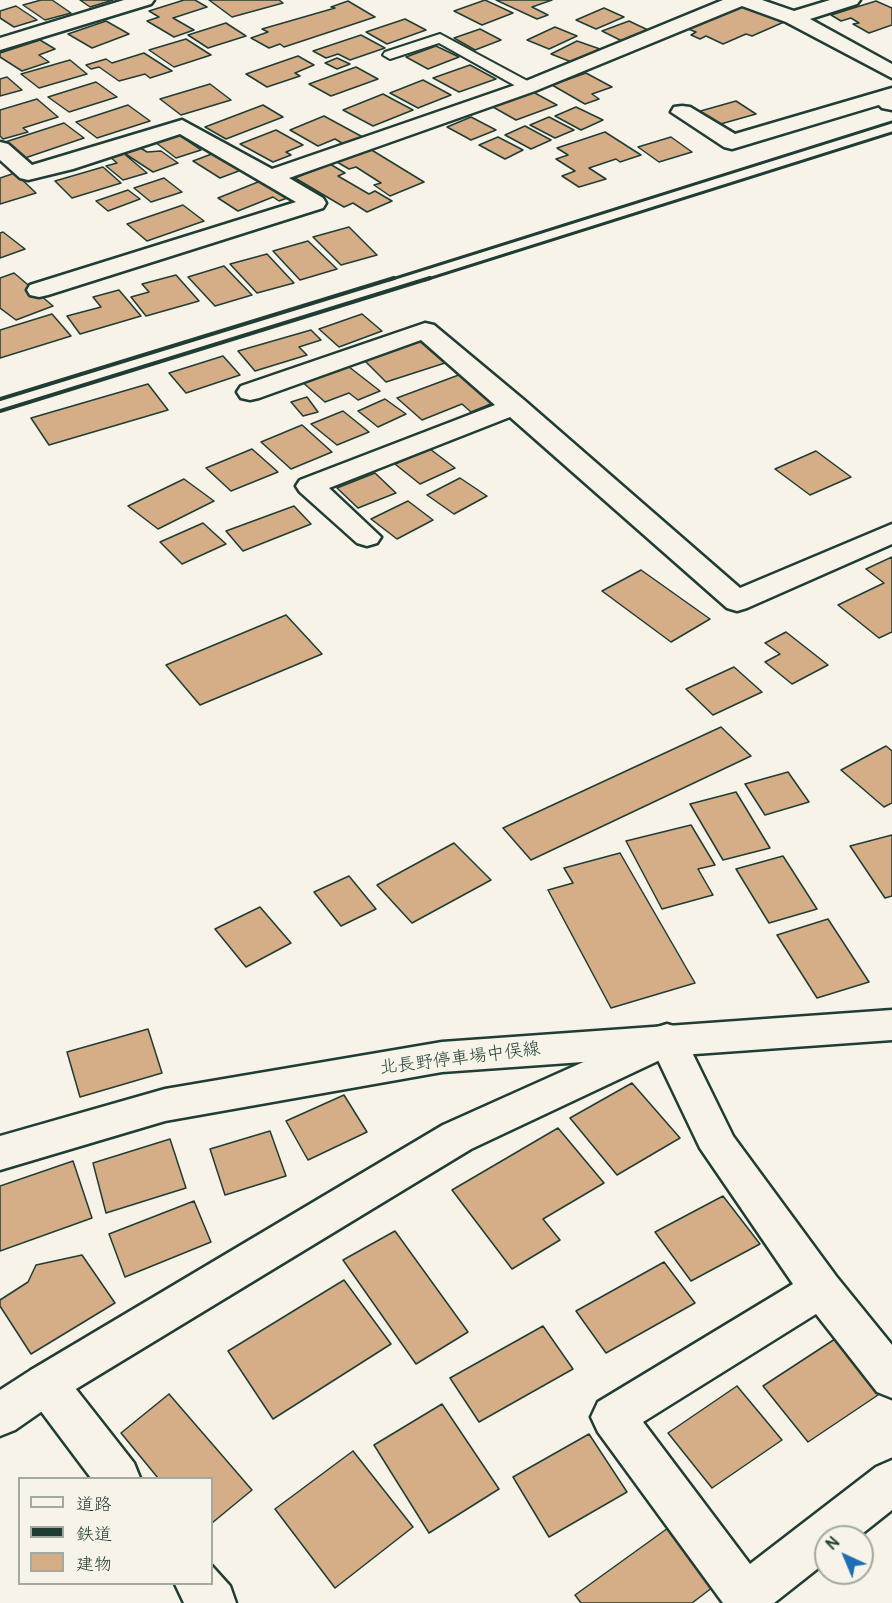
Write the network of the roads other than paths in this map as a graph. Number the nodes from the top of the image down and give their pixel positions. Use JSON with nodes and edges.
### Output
{"nodes":[{"id":1,"x":144,"y":0,"type":"edge"},
{"id":2,"x":742,"y":0,"type":"edge"},
{"id":3,"x":850,"y":0,"type":"edge"},
{"id":4,"x":66,"y":6,"type":"dead end"},
{"id":5,"x":83,"y":18,"type":"junction"},
{"id":6,"x":793,"y":18,"type":"junction"},
{"id":7,"x":0,"y":44,"type":"edge"},
{"id":8,"x":390,"y":55,"type":"dead end"},
{"id":9,"x":892,"y":72,"type":"edge"},
{"id":10,"x":528,"y":87,"type":"junction"},
{"id":11,"x":891,"y":100,"type":"edge"},
{"id":12,"x":682,"y":112,"type":"dead end"},
{"id":13,"x":0,"y":149,"type":"edge"},
{"id":14,"x":271,"y":177,"type":"junction"},
{"id":15,"x":39,"y":290,"type":"dead end"},
{"id":16,"x":250,"y":392,"type":"dead end"},
{"id":17,"x":515,"y":406,"type":"junction"},
{"id":18,"x":892,"y":534,"type":"edge"},
{"id":19,"x":367,"y":537,"type":"dead end"},
{"id":20,"x":892,"y":1025,"type":"edge"},
{"id":21,"x":667,"y":1039,"type":"junction"},
{"id":22,"x":0,"y":1152,"type":"edge"},
{"id":23,"x":821,"y":1289,"type":"junction"},
{"id":24,"x":892,"y":1378,"type":"edge"},
{"id":25,"x":46,"y":1384,"type":"junction"},
{"id":26,"x":0,"y":1415,"type":"edge"},
{"id":27,"x":116,"y":1477,"type":"edge"},
{"id":28,"x":892,"y":1482,"type":"edge"},
{"id":29,"x":199,"y":1585,"type":"edge"},
{"id":30,"x":213,"y":1603,"type":"edge"}],
"edges":[{"from":1,"to":5,"type":"street"},
{"from":2,"to":6,"type":"street"},
{"from":2,"to":10,"type":"street"},
{"from":3,"to":6,"type":"street"},
{"from":4,"to":5,"type":"street"},
{"from":5,"to":7,"type":"street"},
{"from":6,"to":9,"type":"street"},
{"from":8,"to":10,"type":"lane"},
{"from":10,"to":14,"type":"street"},
{"from":11,"to":12,"type":"street"},
{"from":13,"to":14,"type":"street"},
{"from":14,"to":15,"type":"street"},
{"from":16,"to":17,"type":"street"},
{"from":17,"to":18,"type":"street"},
{"from":17,"to":19,"type":"street"},
{"from":20,"to":21,"type":"street","name":"北長野停車場中俣線"},
{"from":21,"to":22,"type":"street","name":"北長野停車場中俣線"},
{"from":21,"to":23,"type":"street"},
{"from":21,"to":25,"type":"street"},
{"from":23,"to":24,"type":"street"},
{"from":23,"to":28,"type":"street"},
{"from":25,"to":26,"type":"street"},
{"from":25,"to":27,"type":"street"},
{"from":29,"to":30,"type":"street"}]}
